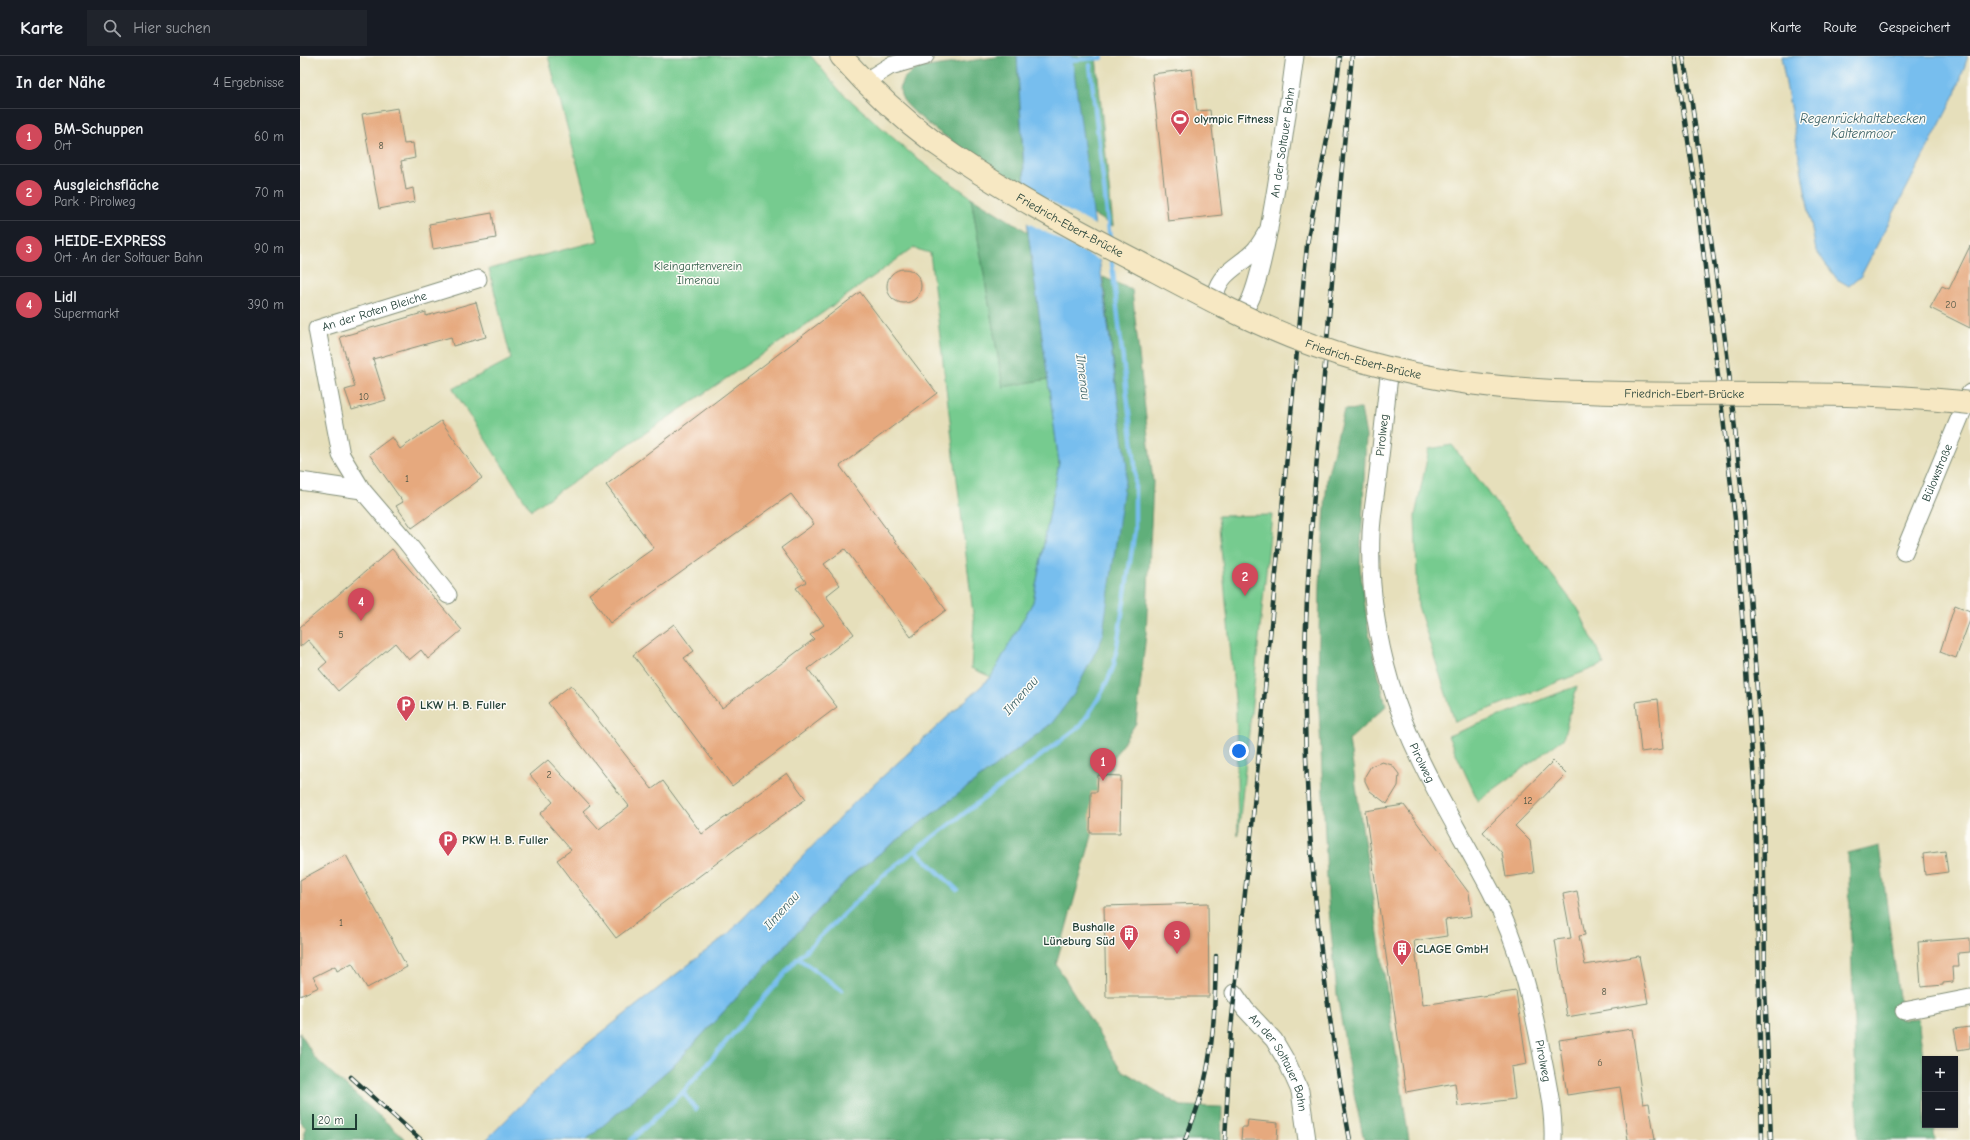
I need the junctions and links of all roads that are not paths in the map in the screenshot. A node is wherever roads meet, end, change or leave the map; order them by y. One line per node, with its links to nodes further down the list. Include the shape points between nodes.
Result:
1 (841, 56): 5 (main road, Friedrich-Ebert-Brücke)
2 (921, 56): 3 (street); 5 (street, via 890,66)
3 (925, 56)
4 (1295, 56): 6 (street, An der Soltauer Bahn)
5 (864, 82): 8 (main road, Friedrich-Ebert-Brücke, bridge, via 893,110 935,143 1054,218 1236,313 1310,344)
6 (1269, 229): 6 (street, An der Soltauer Bahn, via 1256,248 1218,283 1215,295 1218,306 1225,312 1236,314 1247,308 1252,298)
7 (478, 279): 12 (street, An der Roten Bleiche, via 317,329 341,454)
8 (1390, 368): 10 (main road, Friedrich-Ebert-Brücke, bridge, via 1452,380 1535,390 1592,393 1855,395); 19 (street, Pirolweg, via 1371,533 1372,589 1378,635 1390,682 1422,764 1492,894 1515,943 1527,980 1540,1043 1552,1107)
9 (1970, 393): 13 (street, Bülowstraße)
10 (1970, 403)
11 (300, 480): 12 (street)
12 (362, 490): 14 (street, An der Roten Bleiche)
13 (1904, 552)
14 (448, 595)
15 (1234, 992): 18 (street, An der Soltauer Bahn, via 1245,1009 1274,1040 1288,1064 1300,1091)
16 (1970, 998): 17 (street)
17 (1904, 1011)
18 (1307, 1140)
19 (1553, 1140)

